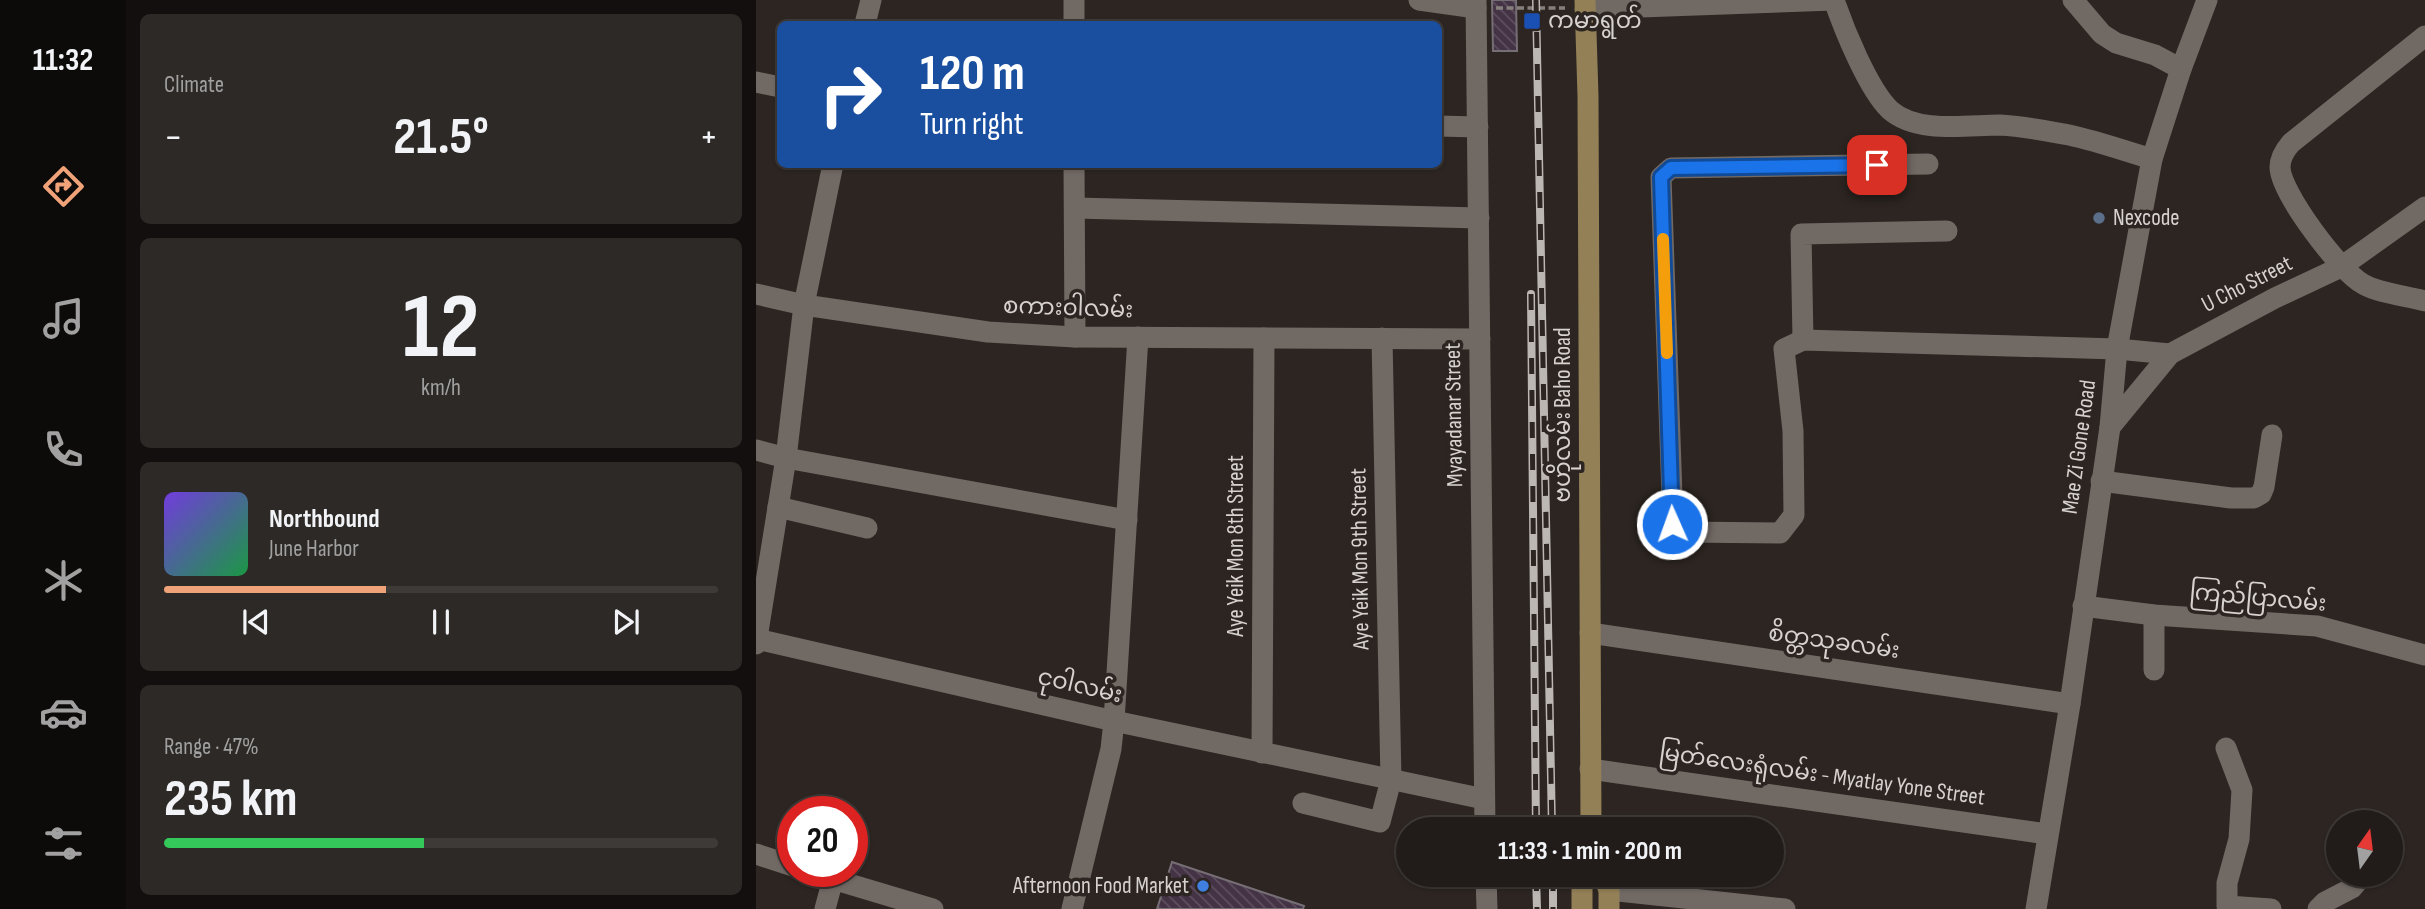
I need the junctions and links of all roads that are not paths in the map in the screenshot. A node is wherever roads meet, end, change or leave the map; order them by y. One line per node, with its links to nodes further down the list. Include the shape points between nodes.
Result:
1 (871, 0): 9 (street)
2 (1074, 0): 10 (street)
3 (1419, 0): 7 (street)
4 (1834, 0): 8 (street); 17 (street, via 1847,38 1891,110 1918,123 2002,125 2070,135)
5 (2073, 0): 12 (street, via 2102,34 2116,43)
6 (2207, 0): 12 (street, Mae Zi Gone Road)
7 (1476, 4): 16 (street, Myayadanar Street)
8 (1585, 4): 48 (main road, ဗဟိုလမ်း Baho Road)
9 (866, 21)
10 (1074, 21)
11 (2425, 36): 25 (street, via 2291,143 2281,160 2289,191)
12 (2181, 69): 17 (street, Mae Zi Gone Road)
13 (756, 82): 14 (street)
14 (777, 86)
15 (1442, 126): 16 (street)
16 (1478, 127): 23 (street, Myayadanar Street)
17 (2152, 159): 35 (street, Mae Zi Gone Road)
18 (1928, 164): 34 (street, via 1671,168 1661,177 1672,524 1677,530 1780,533 1794,514 1793,431 1784,349)
19 (832, 168): 28 (street)
20 (1074, 168): 22 (street)
21 (2425, 207): 25 (street, U Cho Street)
22 (1075, 208): 23 (street); 29 (street)
23 (1479, 218): 33 (street, Myayadanar Street)
24 (1947, 231): 34 (street, via 1801,234)
25 (2341, 267): 27 (street, via 2363,285); 36 (street, U Cho Street)
26 (756, 294): 28 (street, စကား၀ါလမ်း)
27 (2425, 301)
28 (804, 305): 29 (street, စကား၀ါလမ်း, via 988,332); 40 (street)
29 (1075, 337): 30 (street, စကား၀ါလမ်း)
30 (1138, 337): 31 (street, စကား၀ါလမ်း); 43 (street)
31 (1264, 338): 32 (street, စကား၀ါလမ်း); 55 (street, Aye Yeik Mon 8th Street)
32 (1382, 338): 33 (street, စကား၀ါလမ်း); 57 (street, Aye Yeik Mon 9th Street)
33 (1479, 339): 58 (street, Myayadanar Street)
34 (1803, 340): 35 (street)
35 (2117, 349): 36 (street); 37 (street, Mae Zi Gone Road)
36 (2170, 354): 37 (street, U Cho Street)
37 (2110, 427): 41 (street, Mae Zi Gone Road)
38 (2272, 435): 41 (street, via 2264,486 2254,498)
39 (756, 450): 40 (street)
40 (786, 458): 42 (street); 43 (street)
41 (2101, 481): 46 (street, Mae Zi Gone Road)
42 (778, 507): 44 (street); 45 (street)
43 (1126, 520): 53 (street)
44 (867, 528)
45 (763, 555): 49 (street)
46 (2083, 607): 47 (street, ကြည်ပြာလမ်း); 52 (street, Mae Zi Gone Road)
47 (2154, 615): 50 (street, ကြည်ပြာလမ်း, via 2316,626); 51 (street)
48 (1590, 633): 52 (street, စိတ္တသုခလမ်း); 56 (main road, ဗဟိုလမ်း Baho Road)
49 (757, 641): 53 (street, ငုဝါလမ်း)
50 (2425, 655)
51 (2154, 670)
52 (2070, 704): 62 (street, Mae Zi Gone Road)
53 (1114, 721): 55 (street, ငုဝါလမ်း); 74 (street)
54 (2226, 748): 79 (street, via 2242,790 2227,906)
55 (1262, 753): 57 (street, ငုဝါလမ်း)
56 (1590, 769): 61 (main road, ဗဟိုလမ်း Baho Road); 62 (street, မြတ်လေးရုံလမ်း - Myatlay Yone Street)
57 (1391, 779): 58 (street, ငုဝါလမ်း); 59 (street, Aye Yeik Mon 9th Street, via 1380,822)
58 (1484, 799): 60 (street, Myayadanar Street)
59 (1303, 803)
60 (1485, 817)
61 (1591, 817)
62 (2047, 834): 78 (street, Mae Zi Gone Road)
63 (756, 854): 64 (street)
64 (777, 861)
65 (831, 887): 72 (street)
66 (860, 887): 73 (street)
67 (1486, 887): 75 (street)
68 (1582, 887): 76 (main road)
69 (2353, 887): 80 (street)
70 (1607, 891): 71 (street)
71 (1750, 907): 77 (street)
72 (825, 909)
73 (933, 909)
74 (1072, 909)
75 (1487, 909)
76 (1582, 909)
77 (1785, 909)
78 (2036, 909)
79 (2271, 909)
80 (2318, 909)

